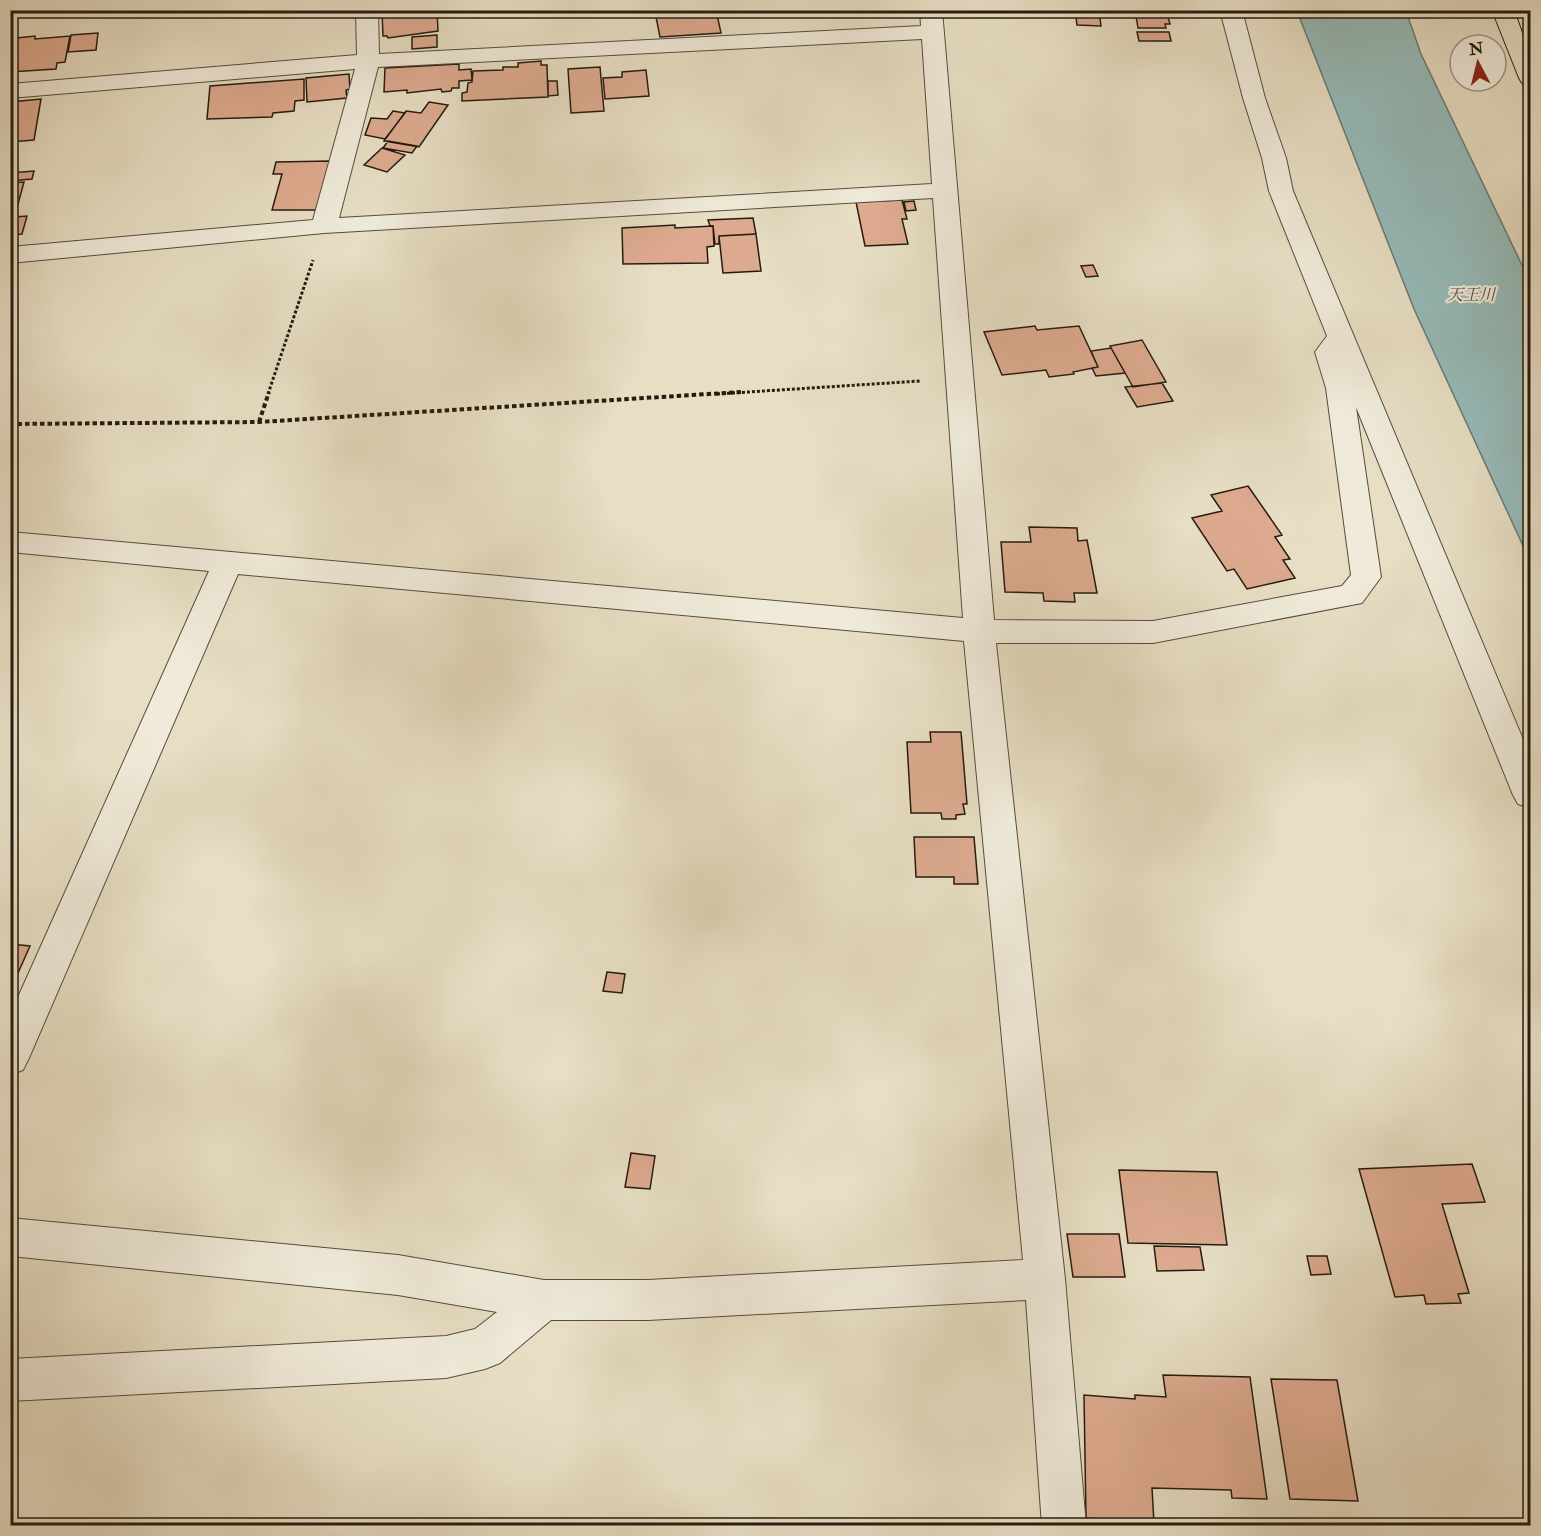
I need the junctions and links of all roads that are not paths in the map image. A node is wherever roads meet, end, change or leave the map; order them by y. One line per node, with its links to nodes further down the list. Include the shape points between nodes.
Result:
1 (367, 10): 5 (street)
2 (1231, 10): 11 (street, via 1281,191)
3 (1503, 10): 6 (main road)
4 (932, 21): 5 (street); 8 (street)
5 (368, 61): 7 (street); 9 (street)
6 (1530, 78)
7 (10, 91)
8 (946, 190): 9 (street); 14 (street)
9 (324, 226): 10 (street)
10 (10, 255)
11 (1342, 336): 14 (street, via 1328,352 1340,388 1366,577 1351,594 1153,632); 15 (street)
12 (10, 542): 13 (street)
13 (228, 561): 14 (street); 16 (street)
14 (979, 631): 18 (street)
15 (1530, 795)
16 (10, 1058)
17 (10, 1237): 19 (street, via 398,1275)
18 (1045, 1279): 19 (street, via 648,1300); 21 (street)
19 (544, 1300): 20 (street, via 485,1348 446,1357)
20 (10, 1380)
21 (1064, 1526)

